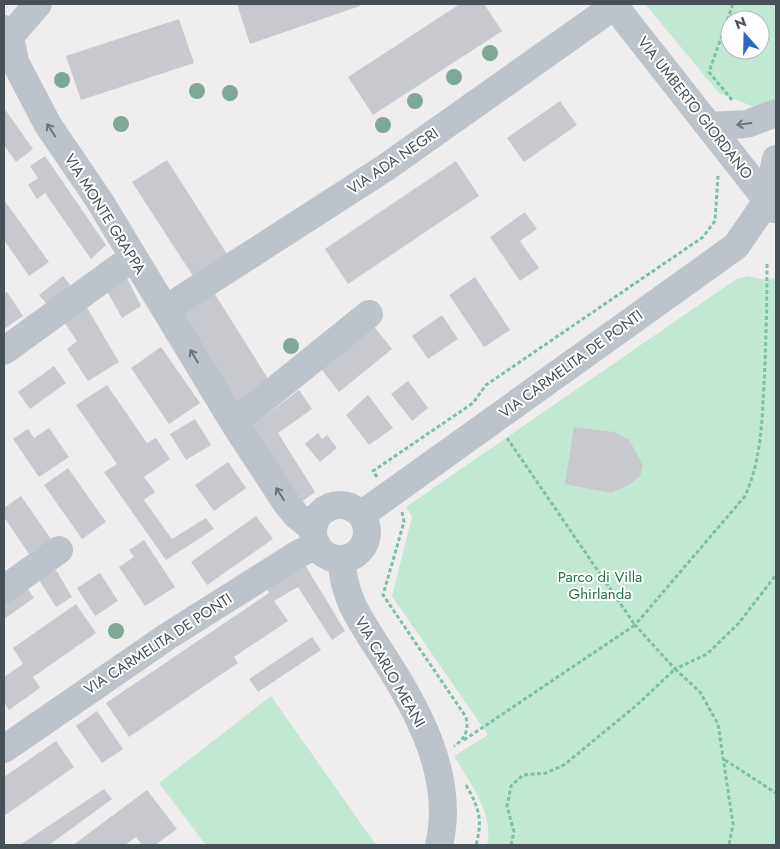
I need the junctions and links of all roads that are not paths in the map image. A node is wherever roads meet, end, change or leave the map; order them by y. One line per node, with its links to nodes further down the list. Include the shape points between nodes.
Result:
1 (38, 4): 3 (street, VIA MONTE GRAPPA)
2 (614, 5): 5 (street, VIA UMBERTO GIORDANO); 9 (street, VIA ADA NEGRI, via 385,168)
3 (6, 34): 8 (street, VIA MONTE GRAPPA, one-way to 3, via 99,200 48,125 15,62)
4 (776, 113): 5 (street, one-way to 5, via 747,124)
5 (709, 126): 7 (street, VIA UMBERTO GIORDANO)
6 (776, 159): 7 (street)
7 (773, 203): 13 (street, VIA CARMELITA DE PONTI, via 736,246)
8 (132, 258): 9 (street, VIA MONTE GRAPPA); 11 (street)
9 (166, 309): 12 (street, VIA MONTE GRAPPA, one-way to 9)
10 (369, 314): 12 (street)
11 (4, 351)
12 (234, 423): 14 (street, VIA MONTE GRAPPA, one-way to 12, via 287,504)
13 (360, 515): 14 (street, via 345,506 324,510 317,518); 16 (street, via 366,521 366,539 356,554)
14 (315, 537): 16 (street, via 322,552); 18 (street, VIA CARMELITA DE PONTI, via 298,554 168,636)
15 (59, 550): 17 (street)
16 (342, 559): 19 (street, VIA CARLO MEANI, via 342,578 352,605 398,680 431,745 445,813)
17 (4, 589)
18 (4, 749)
19 (439, 845)

